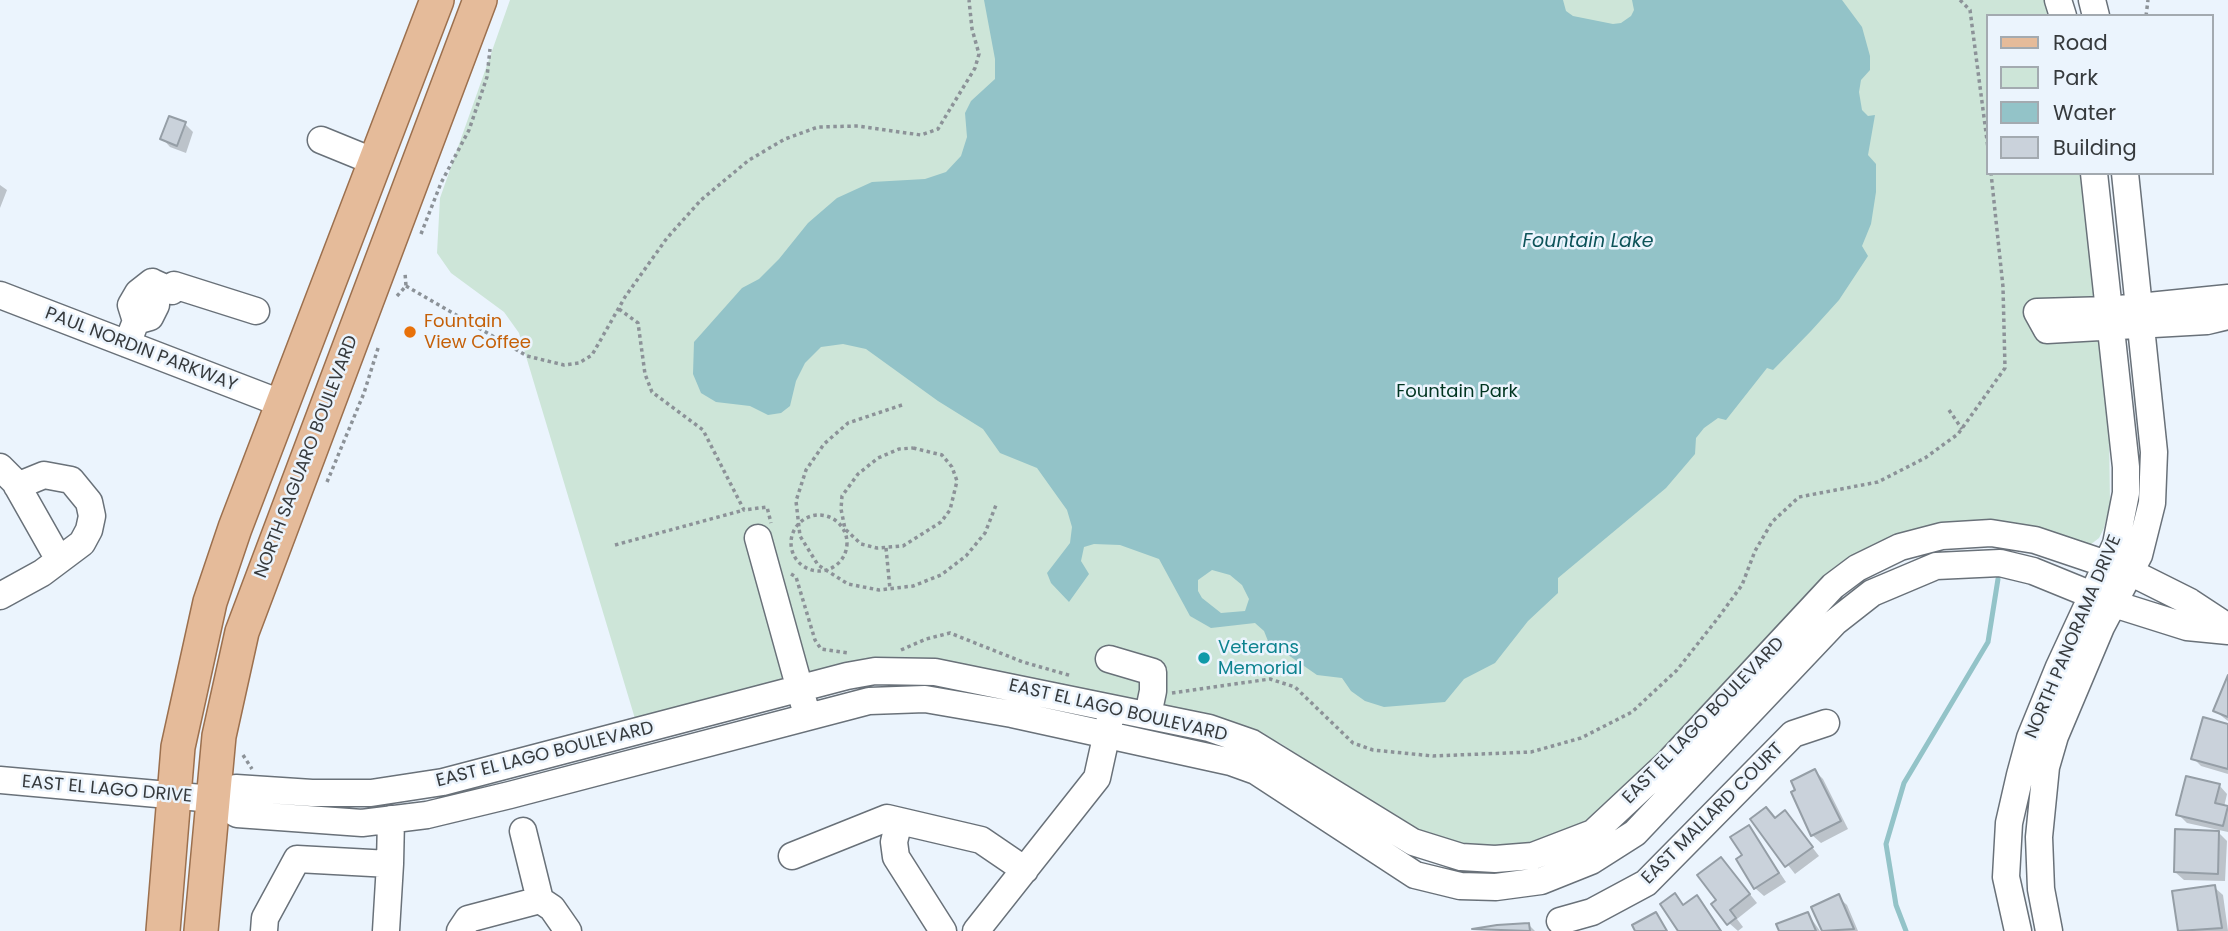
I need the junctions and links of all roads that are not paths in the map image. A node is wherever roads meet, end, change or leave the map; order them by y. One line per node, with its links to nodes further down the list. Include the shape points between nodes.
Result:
1 (437, 0): 4 (main road)
2 (480, 0): 16 (main road, NORTH SAGUARO BOULEVARD)
3 (321, 140): 4 (street)
4 (375, 162): 14 (main road)
5 (2094, 175): 12 (street, NORTH PANORAMA DRIVE)
6 (2125, 175): 10 (street, NORTH PANORAMA DRIVE)
7 (0, 295): 13 (street, PAUL NORDIN PARKWAY)
8 (2228, 298): 10 (street)
9 (256, 311): 13 (street, via 152,282 156,305)
10 (2140, 316): 11 (street, via 2207,321); 12 (street); 19 (street, NORTH PANORAMA DRIVE, via 2154,478 2148,528)
11 (2228, 316)
12 (2110, 319): 19 (street, NORTH PANORAMA DRIVE, via 2127,481)
13 (132, 333): 14 (street, PAUL NORDIN PARKWAY)
14 (283, 404): 16 (main road, via 303,416 293,452); 34 (main road, via 210,602 178,747)
15 (9, 477): 18 (street); 18 (street, via 57,475 71,480 89,502 89,530 82,543)
16 (290, 499): 35 (main road, NORTH SAGUARO BOULEVARD, via 242,632 219,736)
17 (765, 533): 24 (street)
18 (58, 558): 20 (street, via 42,573)
19 (2119, 568): 21 (street, NORTH PANORAMA DRIVE); 22 (street, EAST EL LAGO BOULEVARD, via 2190,602); 43 (street, EAST EL LAGO BOULEVARD, via 2035,540 1991,533 1942,536 1910,544 1857,568 1814,605 1669,762 1593,833)
20 (0, 596)
21 (2103, 599): 22 (street, EAST EL LAGO BOULEVARD, via 2187,627); 43 (street, EAST EL LAGO BOULEVARD, via 2033,570 1969,562 1936,566 1872,593 1835,622 1635,833 1591,861); 55 (street, NORTH PANORAMA DRIVE, via 2030,738 2009,823 2006,877); 56 (street, NORTH PANORAMA DRIVE, via 2101,628 2046,767 2039,837 2040,890)
22 (2228, 629)
23 (1109, 659): 25 (street, via 1153,672)
24 (800, 688): 26 (street, EAST EL LAGO BOULEVARD, via 875,671 935,672); 27 (street); 29 (street, EAST EL LAGO BOULEVARD)
25 (1151, 703): 26 (street, EAST EL LAGO BOULEVARD); 39 (street, EAST EL LAGO BOULEVARD, via 1252,743)
26 (1112, 708): 30 (street)
27 (807, 716): 30 (street, EAST EL LAGO BOULEVARD, via 869,701 925,699); 31 (street)
28 (1826, 723): 46 (street, EAST MALLARD COURT, via 1793,734 1646,883)
29 (664, 725): 31 (street); 33 (street, EAST EL LAGO BOULEVARD, via 443,782 371,793)
30 (1107, 734): 42 (street, EAST EL LAGO BOULEVARD, via 1208,755 1256,771); 44 (street, via 1097,779)
31 (674, 751): 36 (street, EAST EL LAGO BOULEVARD)
32 (0, 780): 34 (street, EAST EL LAGO DRIVE)
33 (312, 793): 35 (street, EAST EL LAGO DRIVE, via 236,788)
34 (174, 796): 35 (street, EAST EL LAGO DRIVE); 47 (main road)
35 (213, 799): 37 (street, EAST EL LAGO DRIVE, via 237,814 341,823); 48 (main road, NORTH SAGUARO BOULEVARD)
36 (516, 811): 37 (street, EAST EL LAGO DRIVE); 45 (street)
37 (391, 819): 41 (street)
38 (899, 821): 40 (street, via 879,820); 44 (street, via 981,840); 53 (street, via 896,857)
39 (1413, 842): 42 (street); 43 (street, EAST EL LAGO BOULEVARD, via 1461,857)
40 (792, 856)
41 (390, 864): 49 (street, via 297,859 265,918); 50 (street)
42 (1397, 865): 43 (street, EAST EL LAGO BOULEVARD, via 1415,875 1460,886 1496,887)
43 (1546, 865): 46 (street)
44 (1017, 879): 54 (street)
45 (540, 900): 51 (street, via 468,919); 52 (street, via 552,908)
46 (1562, 926)
47 (163, 931)
48 (201, 931)
49 (264, 931)
50 (386, 931)
51 (460, 931)
52 (568, 931)
53 (943, 931)
54 (976, 931)
55 (2018, 931)
56 (2049, 931)

